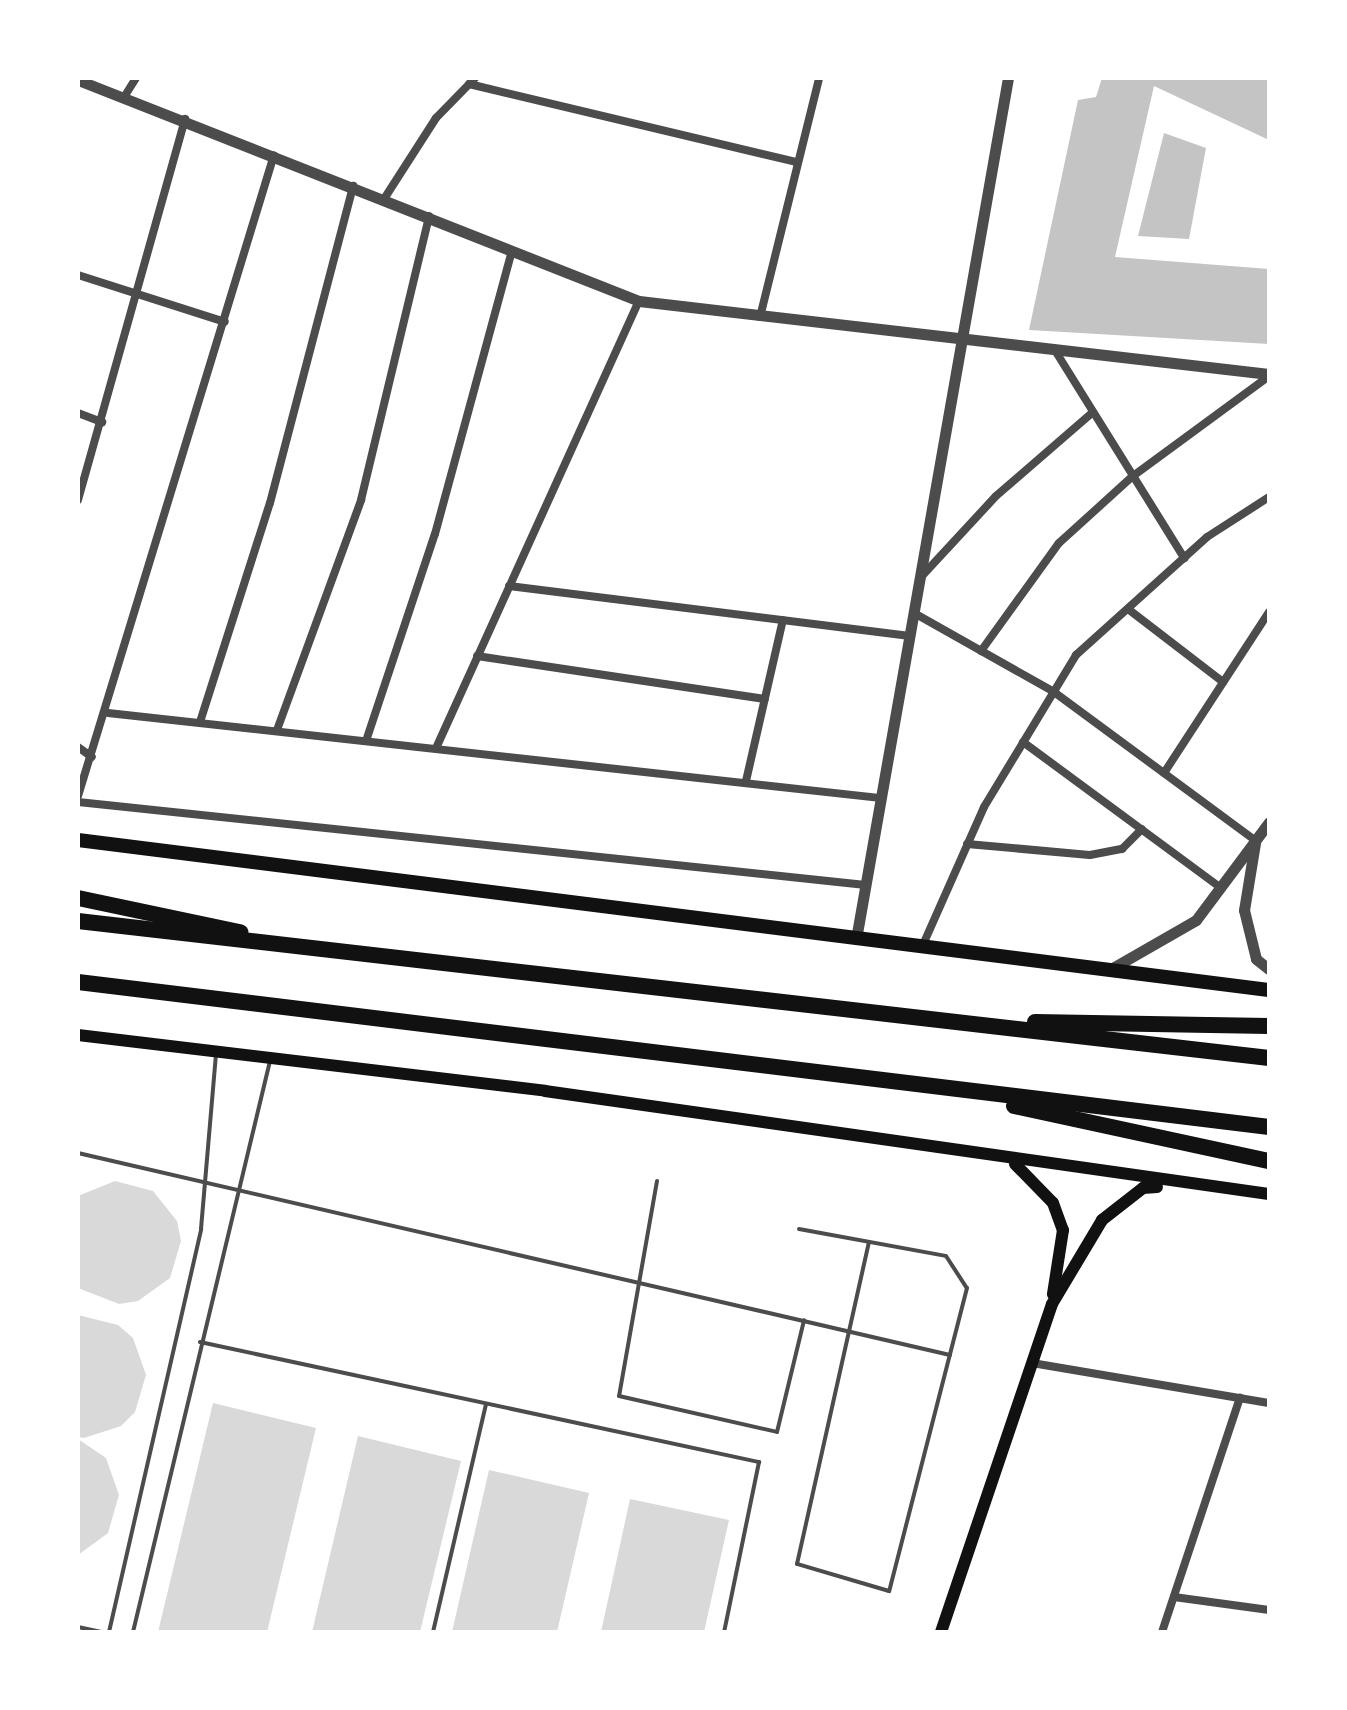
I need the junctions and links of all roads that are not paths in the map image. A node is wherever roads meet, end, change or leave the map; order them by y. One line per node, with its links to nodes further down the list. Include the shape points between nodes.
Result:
1 (136, 78): 6 (street)
2 (819, 78): 9 (street)
3 (1008, 78): 19 (street)
4 (78, 80): 6 (street)
5 (472, 81): 9 (street); 11 (street, via 436,118)
6 (126, 94): 7 (street)
7 (185, 118): 8 (street); 15 (street)
8 (275, 154): 10 (street); 18 (street)
9 (796, 162): 17 (street)
10 (353, 186): 11 (street); 42 (street, via 270,503)
11 (384, 199): 12 (street)
12 (429, 216): 13 (street); 43 (street, via 361,500)
13 (512, 250): 16 (street); 44 (street, via 435,534)
14 (78, 275): 15 (street)
15 (136, 294): 18 (street); 24 (street)
16 (639, 301): 17 (street); 30 (street)
17 (760, 317): 19 (street)
18 (225, 322): 41 (street)
19 (961, 343): 20 (street); 29 (street)
20 (1056, 352): 21 (street); 22 (street)
21 (1269, 375): 25 (street)
22 (1093, 412): 25 (street); 29 (street, via 996,496)
23 (78, 413): 24 (street)
24 (102, 422): 27 (street)
25 (1133, 476): 28 (street); 36 (street, via 1059,543)
26 (1269, 497): 28 (street)
27 (78, 500)
28 (1184, 558): 31 (street)
29 (920, 579): 33 (street)
30 (509, 586): 34 (street); 37 (street)
31 (1128, 609): 38 (street); 39 (street, via 1076,655)
32 (1269, 612): 38 (street)
33 (914, 613): 35 (street); 36 (street)
34 (783, 620): 35 (street); 40 (street)
35 (910, 636): 52 (street)
36 (981, 651): 39 (street)
37 (477, 656): 40 (street); 46 (street)
38 (1223, 682): 49 (street)
39 (1054, 692): 45 (street); 49 (street)
40 (765, 699): 50 (street)
41 (108, 713): 42 (street); 48 (street)
42 (200, 722): 43 (street)
43 (277, 730): 44 (street)
44 (367, 738): 46 (street)
45 (1023, 742): 55 (street); 58 (street)
46 (437, 746): 50 (street)
47 (78, 747): 48 (street)
48 (92, 757): 51 (street)
49 (1164, 773): 57 (street)
50 (746, 781): 52 (street)
51 (78, 796)
52 (881, 798): 59 (street)
53 (78, 802): 59 (street)
54 (1269, 822): 57 (street)
55 (1142, 829): 58 (street, via 1122,849 1090,855); 60 (street)
56 (78, 840): 63 (main road)
57 (1255, 840): 60 (street); 66 (street, via 1244,910 1256,959)
58 (967, 844): 64 (street)
59 (866, 885): 63 (street)
60 (1220, 887): 67 (street, via 1196,920)
61 (78, 898): 65 (highway)
62 (78, 921): 65 (highway)
63 (856, 939): 64 (main road)
64 (922, 947): 67 (main road)
65 (352, 955): 70 (highway)
66 (1269, 969)
67 (1109, 970): 69 (main road)
68 (80, 982): 76 (highway)
69 (1269, 990)
70 (946, 1021): 71 (highway); 74 (highway)
71 (1269, 1026)
72 (78, 1035): 73 (main road)
73 (216, 1055): 75 (main road); 82 (lane)
74 (1269, 1058)
75 (270, 1061): 80 (main road, via 545,1091); 84 (lane)
76 (883, 1081): 77 (highway); 79 (highway)
77 (1269, 1127)
78 (78, 1153): 82 (lane)
79 (1269, 1161)
80 (1015, 1164): 83 (main road); 89 (main road, via 1053,1203 1063,1230)
81 (657, 1181): 88 (lane)
82 (204, 1182): 84 (lane); 102 (lane, via 201,1229)
83 (1184, 1185): 85 (main road); 89 (main road, via 1143,1188 1102,1220)
84 (237, 1190): 88 (lane); 92 (lane)
85 (1269, 1194)
86 (799, 1229): 87 (lane)
87 (869, 1243): 91 (lane); 93 (lane, via 946,1256 967,1288)
88 (642, 1283): 90 (lane); 90 (lane, via 619,1396 777,1432)
89 (1052, 1304): 94 (main road)
90 (804, 1320): 91 (lane)
91 (849, 1330): 93 (lane); 93 (lane, via 797,1564 889,1591)
92 (200, 1342): 96 (lane); 103 (lane)
93 (950, 1355)
94 (1032, 1363): 95 (street); 106 (main road)
95 (1240, 1398): 97 (street); 98 (street)
96 (487, 1403): 104 (lane); 105 (lane, via 759,1462)
97 (1269, 1403)
98 (1174, 1597): 99 (street); 107 (street)
99 (1269, 1610)
100 (78, 1627): 101 (lane)
101 (102, 1632)
102 (109, 1632)
103 (133, 1632)
104 (433, 1632)
105 (724, 1632)
106 (941, 1632)
107 (1162, 1632)

